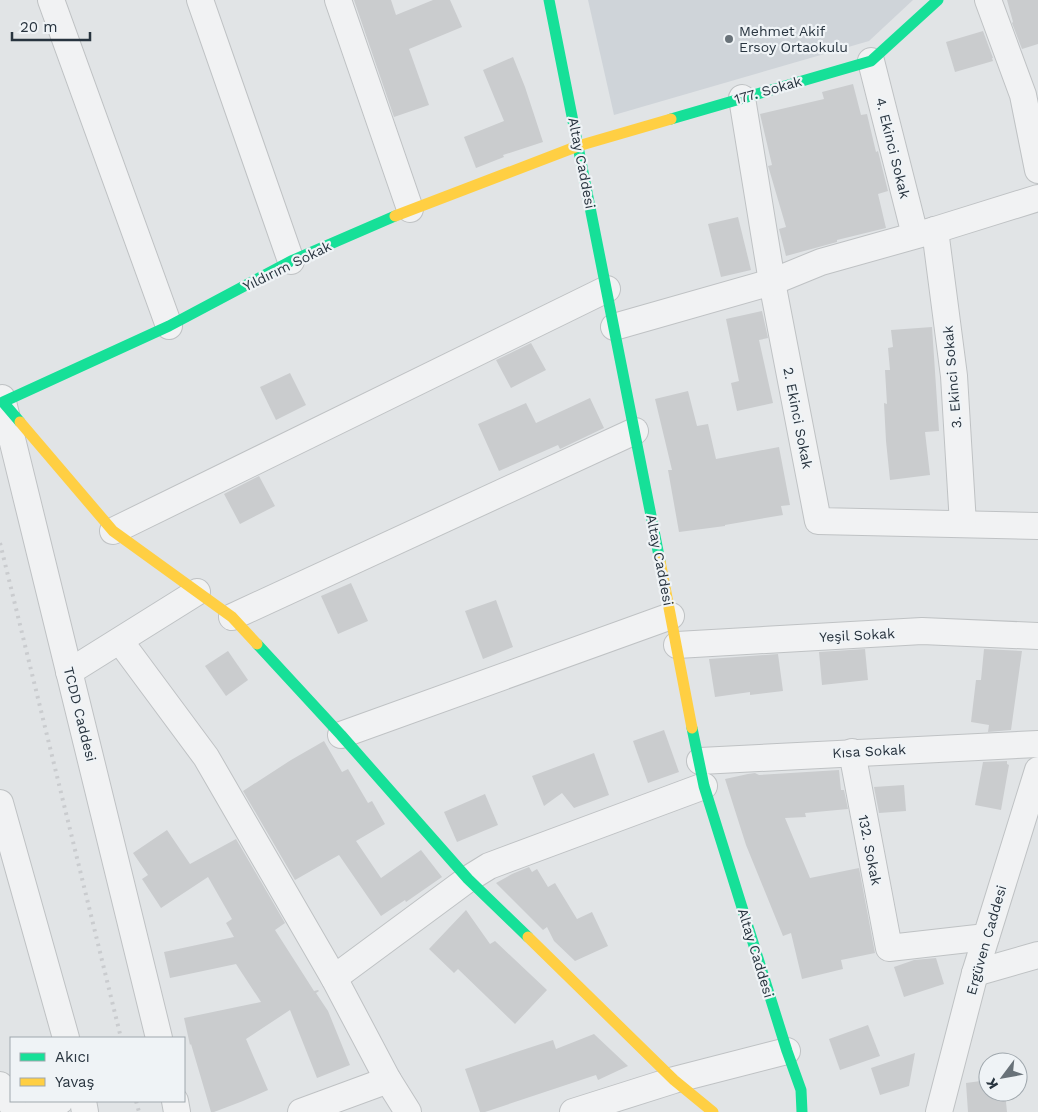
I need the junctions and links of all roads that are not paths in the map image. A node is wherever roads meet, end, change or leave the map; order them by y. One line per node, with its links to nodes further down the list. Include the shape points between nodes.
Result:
1 (51, 0): 17 (street)
2 (200, 0): 14 (street)
3 (338, 0): 12 (street)
4 (549, 0): 9 (street, Altay Caddesi)
5 (938, 0): 7 (street, 177. Sokak)
6 (988, 0): 10 (street, via 1023,95)
7 (872, 61): 8 (street, 177. Sokak); 13 (street, 4. Ekinci Sokak)
8 (742, 98): 9 (street, 177. Sokak); 15 (street, 2. Ekinci Sokak)
9 (578, 146): 12 (street, Yıldırım Sokak); 16 (street, Altay Caddesi)
10 (1038, 170)
11 (1038, 198): 13 (street)
12 (410, 209): 14 (street, Yıldırım Sokak)
13 (925, 233): 15 (street, via 821,262); 21 (street, 3. Ekinci Sokak, via 954,376)
14 (292, 261): 17 (street, Yıldırım Sokak)
15 (772, 282): 18 (street); 21 (street, 2. Ekinci Sokak, via 818,521)
16 (607, 289): 18 (street, Altay Caddesi); 23 (street)
17 (169, 326): 19 (street, Yıldırım Sokak)
18 (614, 328): 20 (street, Altay Caddesi)
19 (2, 396): 23 (street); 30 (street, TCDD Caddesi)
20 (635, 431): 25 (street, Altay Caddesi); 26 (street)
21 (964, 524): 22 (street, 2. Ekinci Sokak)
22 (1038, 526)
23 (113, 531): 24 (street)
24 (197, 592): 26 (street); 28 (street)
25 (671, 616): 29 (street, Altay Caddesi); 31 (street)
26 (232, 617): 31 (street)
27 (1038, 636): 29 (street, Yeşil Sokak, via 922,631)
28 (120, 641): 30 (street); 41 (street, via 206,757)
29 (677, 645): 35 (street, Altay Caddesi)
30 (69, 672): 43 (street, TCDD Caddesi)
31 (341, 735): 37 (street)
32 (1038, 744): 33 (street, Kısa Sokak)
33 (852, 752): 35 (street, Kısa Sokak); 38 (street, 132. Sokak, via 889,948)
34 (1038, 770): 38 (street, Ergüven Caddesi)
35 (702, 773): 37 (street, Kısa Sokak, via 489,866); 44 (street, Altay Caddesi)
36 (0, 803): 42 (street)
37 (468, 879): 41 (street, Kısa Sokak); 46 (street)
38 (986, 937): 40 (street, Ergüven Caddesi)
39 (1038, 955): 40 (street)
40 (975, 973): 57 (street, Ergüven Caddesi)
41 (334, 978): 45 (street)
42 (66, 1037)
43 (159, 1037)
44 (787, 1051): 46 (street); 48 (street, Altay Caddesi)
45 (388, 1080): 52 (street); 53 (street)
46 (674, 1080): 54 (street); 55 (street)
47 (0, 1085): 49 (street)
48 (802, 1101): 56 (street)
49 (10, 1102)
50 (58, 1102): 51 (street)
51 (34, 1112)
52 (301, 1112)
53 (408, 1112)
54 (573, 1112)
55 (713, 1112)
56 (816, 1112)
57 (939, 1112)

